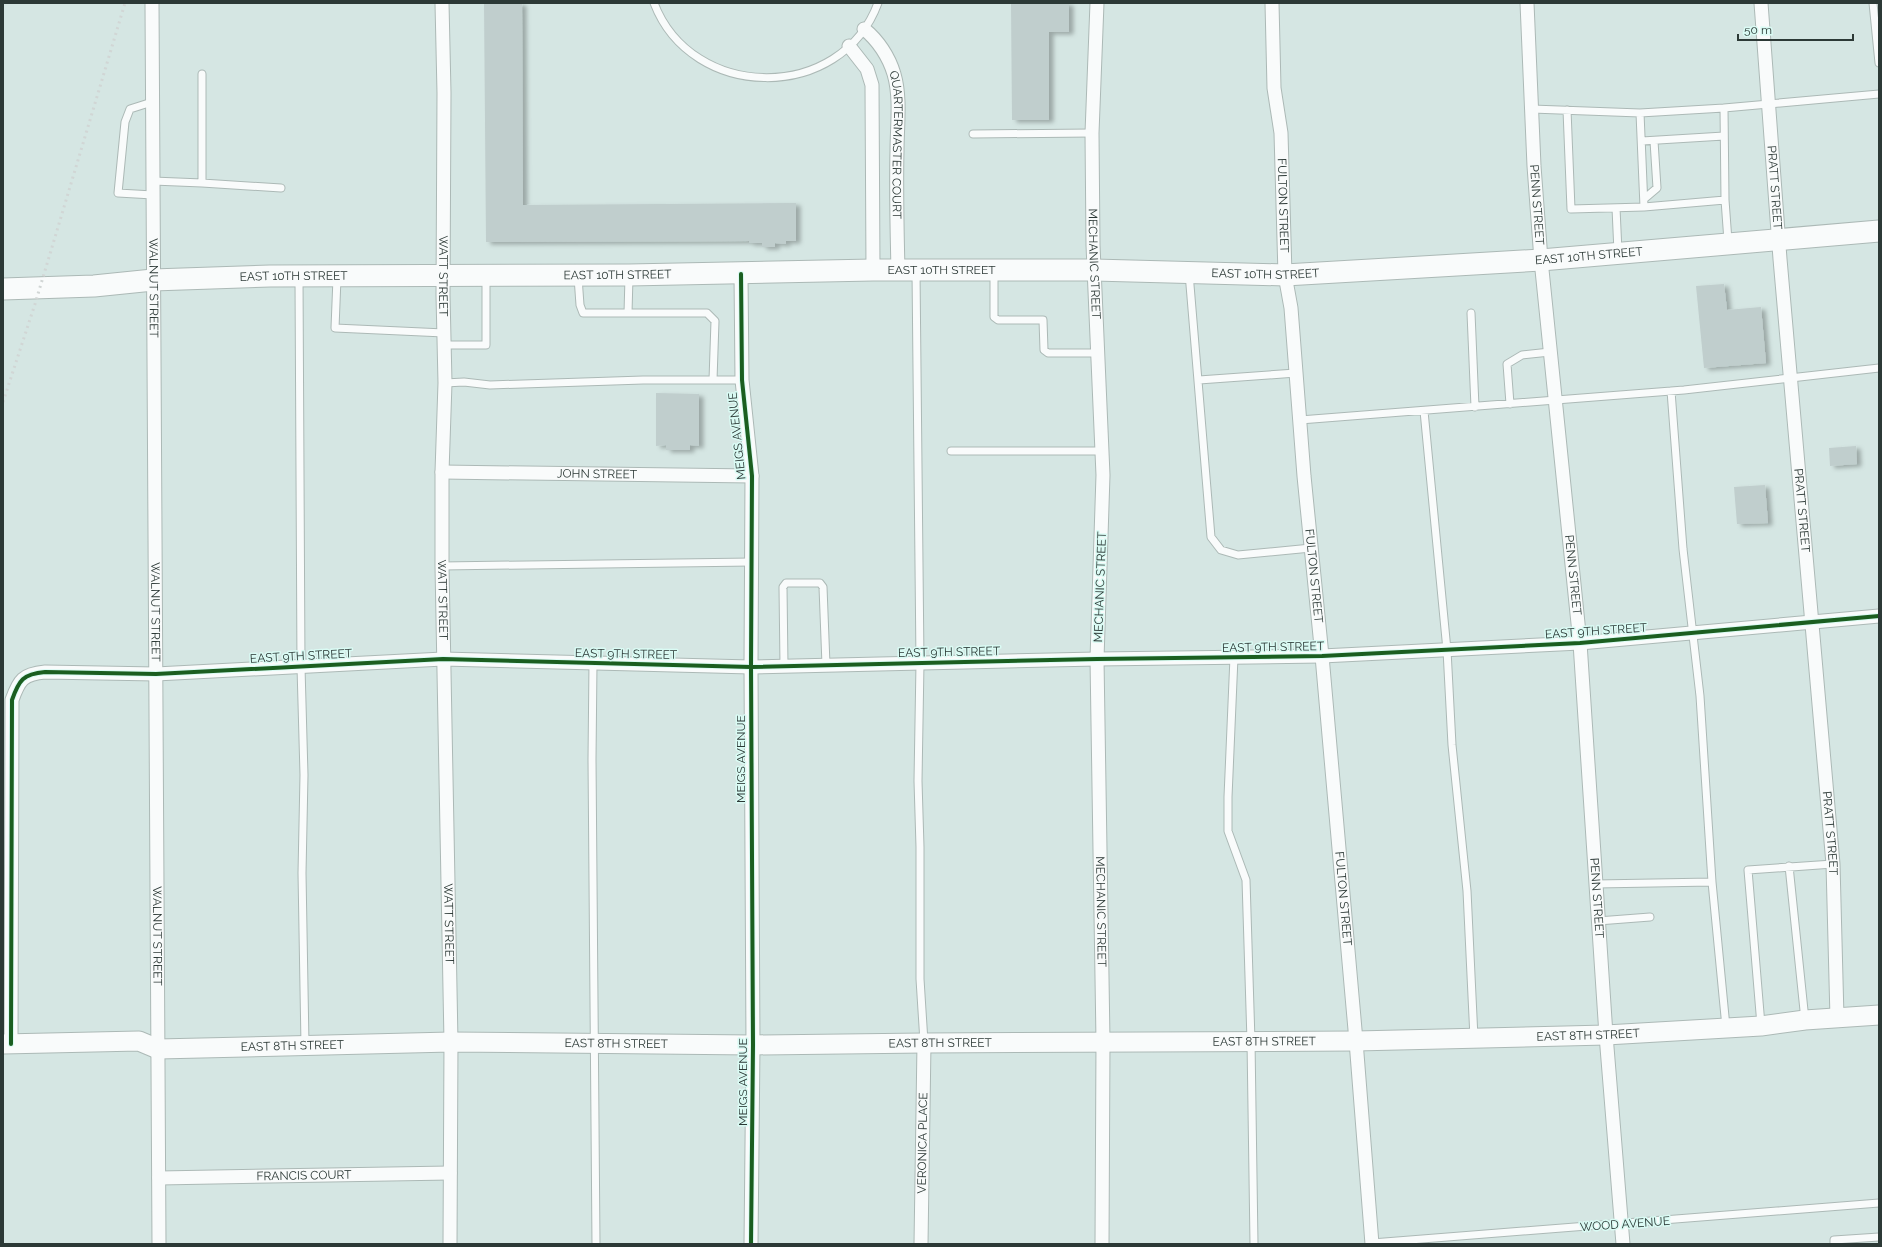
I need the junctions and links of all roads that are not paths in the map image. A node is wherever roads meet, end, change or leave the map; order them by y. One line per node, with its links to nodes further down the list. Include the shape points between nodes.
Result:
1 (152, 3): 15 (street, WALNUT STREET)
2 (442, 3): 45 (street, WATT STREET)
3 (654, 3): 11 (lane, via 666,26 681,44 699,58 720,69 742,76 765,79 803,73 831,60)
4 (878, 3): 10 (lane)
5 (1097, 3): 21 (street, MECHANIC STREET)
6 (1272, 3): 48 (street, FULTON STREET, via 1274,88 1281,133)
7 (1527, 3): 18 (street, PENN STREET)
8 (1760, 3): 16 (street, PRATT STREET)
9 (1873, 3): 12 (lane)
10 (864, 29): 11 (lane); 39 (street, QUARTERMASTER COURT, via 882,50 895,76 898,111 896,229)
11 (849, 46): 38 (street, QUARTERMASTER COURT, via 867,69 872,85)
12 (1879, 63)
13 (202, 74): 27 (lane)
14 (1879, 94): 16 (lane)
15 (152, 102): 26 (street, WALNUT STREET); 29 (lane, via 130,109 125,122 118,193)
16 (1768, 104): 17 (lane); 34 (street, PRATT STREET)
17 (1724, 108): 20 (lane); 23 (lane)
18 (1532, 109): 19 (lane); 37 (street, PENN STREET)
19 (1566, 110): 20 (lane); 32 (lane, via 1571,209)
20 (1640, 113): 24 (lane)
21 (1092, 133): 22 (lane); 40 (street, MECHANIC STREET)
22 (973, 134)
23 (1724, 136): 25 (lane); 30 (lane)
24 (1642, 141): 25 (lane); 31 (lane)
25 (1654, 141): 31 (lane, via 1657,188)
26 (153, 181): 27 (lane); 29 (street, WALNUT STREET)
27 (202, 183): 28 (lane)
28 (281, 188)
29 (153, 195): 51 (street, WALNUT STREET)
30 (1726, 200): 31 (lane); 35 (lane)
31 (1644, 203): 32 (lane)
32 (1616, 208): 36 (lane)
33 (1879, 231): 34 (main road, EAST 10TH STREET)
34 (1779, 240): 35 (main road, EAST 10TH STREET); 60 (street, PRATT STREET)
35 (1728, 244): 36 (main road, EAST 10TH STREET)
36 (1619, 253): 37 (main road, EAST 10TH STREET)
37 (1541, 260): 48 (main road, EAST 10TH STREET); 56 (street, PENN STREET)
38 (873, 270): 39 (main road, EAST 10TH STREET); 44 (main road, EAST 10TH STREET)
39 (907, 270): 41 (main road, EAST 10TH STREET); 88 (lane)
40 (1094, 270): 41 (main road, EAST 10TH STREET); 42 (main road, EAST 10TH STREET); 57 (street, MECHANIC STREET)
41 (994, 271): 57 (lane, via 994,317 998,320 1043,320 1044,350 1048,353)
42 (1189, 271): 48 (main road, EAST 10TH STREET); 63 (lane)
43 (578, 274): 46 (main road, EAST 10TH STREET); 47 (main road, EAST 10TH STREET); 54 (lane, via 580,306 583,313)
44 (741, 274): 47 (main road, EAST 10TH STREET); 62 (street, MEIGS AVENUE)
45 (443, 275): 46 (main road, EAST 10TH STREET); 50 (main road, EAST 10TH STREET); 55 (street, WATT STREET)
46 (486, 275): 55 (lane, via 486,345)
47 (629, 275): 54 (lane)
48 (1285, 275): 59 (street, FULTON STREET, via 1291,308)
49 (299, 276): 50 (main road, EAST 10TH STREET); 51 (main road, EAST 10TH STREET); 91 (lane)
50 (337, 276): 55 (lane, via 335,328)
51 (153, 280): 52 (main road, EAST 10TH STREET, via 94,286); 93 (street, WALNUT STREET)
52 (3, 289)
53 (1471, 313): 68 (lane)
54 (628, 314): 61 (lane, via 707,313 715,321)
55 (444, 339): 64 (street, WATT STREET)
56 (1550, 352): 66 (street, PENN STREET); 67 (lane, via 1522,355 1507,364)
57 (1098, 353): 72 (street, MECHANIC STREET)
58 (1879, 368): 60 (lane)
59 (1296, 373): 63 (lane); 70 (street, FULTON STREET)
60 (1790, 377): 65 (lane); 79 (street, PRATT STREET)
61 (713, 380): 62 (lane); 64 (lane, via 490,385)
62 (742, 380): 74 (street, MEIGS AVENUE)
63 (1199, 380): 75 (lane, via 1211,536 1221,550 1238,555)
64 (445, 383): 73 (street, WATT STREET)
65 (1671, 392): 66 (lane); 80 (lane, via 1682,542)
66 (1555, 401): 67 (lane); 81 (street, PENN STREET)
67 (1510, 404): 68 (lane)
68 (1476, 407): 69 (lane)
69 (1424, 411): 70 (lane); 82 (lane)
70 (1300, 420): 75 (street, FULTON STREET)
71 (951, 451): 72 (lane)
72 (1102, 452): 86 (street, MECHANIC STREET)
73 (442, 472): 74 (street, JOHN STREET); 77 (street, WATT STREET)
74 (752, 476): 76 (street, MEIGS AVENUE)
75 (1311, 548): 83 (street, FULTON STREET)
76 (752, 562): 77 (lane); 92 (street, MEIGS AVENUE)
77 (442, 566): 85 (street, WATT STREET)
78 (1879, 616): 79 (street, EAST 9TH STREET)
79 (1813, 622): 80 (street, EAST 9TH STREET); 94 (street, PRATT STREET)
80 (1692, 633): 81 (street, EAST 9TH STREET); 96 (lane, via 1700,696)
81 (1580, 643): 82 (street, EAST 9TH STREET); 97 (street, PENN STREET)
82 (1448, 650): 83 (street, EAST 9TH STREET); 106 (lane, via 1452,745 1467,891)
83 (1322, 656): 84 (street, EAST 9TH STREET); 109 (street, FULTON STREET)
84 (1234, 657): 86 (street, EAST 9TH STREET); 108 (lane, via 1228,831 1246,880)
85 (443, 659): 87 (street, EAST 9TH STREET); 91 (street, EAST 9TH STREET); 110 (street, WATT STREET)
86 (1097, 659): 88 (street, EAST 9TH STREET); 107 (street, MECHANIC STREET)
87 (593, 663): 92 (street, EAST 9TH STREET); 113 (lane)
88 (920, 663): 89 (street, EAST 9TH STREET); 111 (lane, via 920,979)
89 (826, 665): 90 (street, EAST 9TH STREET); 90 (lane, via 823,587 820,583 786,583 783,586)
90 (784, 666): 92 (street, EAST 9TH STREET)
91 (301, 667): 93 (street, EAST 9TH STREET); 114 (lane)
92 (751, 667): 115 (street, MEIGS AVENUE)
93 (156, 674): 112 (street, EAST 9TH STREET, via 45,672 29,674 18,684 12,700 10,734); 116 (street, WALNUT STREET)
94 (1833, 864): 95 (lane); 101 (street, PRATT STREET)
95 (1789, 866): 102 (lane); 103 (lane, via 1748,870)
96 (1712, 882): 97 (lane); 104 (lane)
97 (1596, 884): 99 (street, PENN STREET)
98 (1650, 917): 99 (lane)
99 (1598, 921): 105 (street, PENN STREET)
100 (1879, 1015): 101 (main road, EAST 8TH STREET)
101 (1837, 1018): 102 (main road, EAST 8TH STREET)
102 (1805, 1020): 103 (main road, EAST 8TH STREET)
103 (1761, 1026): 104 (main road, EAST 8TH STREET)
104 (1726, 1028): 105 (main road, EAST 8TH STREET)
105 (1606, 1035): 106 (main road, EAST 8TH STREET); 120 (street, PENN STREET)
106 (1474, 1038): 109 (main road, EAST 8TH STREET)
107 (1104, 1041): 108 (main road, EAST 8TH STREET); 111 (main road, EAST 8TH STREET); 128 (street, MECHANIC STREET)
108 (1251, 1041): 109 (main road, EAST 8TH STREET); 129 (lane)
109 (1356, 1041): 122 (street, FULTON STREET)
110 (451, 1042): 113 (main road, EAST 8TH STREET); 114 (main road, EAST 8TH STREET); 117 (street, WATT STREET)
111 (924, 1042): 115 (main road, EAST 8TH STREET); 127 (street, VERONICA PLACE)
112 (7, 1044): 116 (main road, EAST 8TH STREET, via 139,1041)
113 (594, 1044): 115 (main road, EAST 8TH STREET); 125 (lane)
114 (305, 1045): 116 (main road, EAST 8TH STREET)
115 (753, 1045): 126 (street, MEIGS AVENUE)
116 (158, 1049): 118 (street, WALNUT STREET)
117 (450, 1173): 118 (street, FRANCIS COURT); 124 (street, WATT STREET)
118 (159, 1178): 123 (street, WALNUT STREET)
119 (1879, 1203): 120 (lane, WOOD AVENUE)
120 (1622, 1224): 122 (lane, WOOD AVENUE); 130 (street, PENN STREET)
121 (1879, 1237): 131 (lane, via 1834,1240)
122 (1372, 1243)
123 (159, 1244)
124 (450, 1244)
125 (596, 1244)
126 (751, 1244)
127 (921, 1244)
128 (1102, 1244)
129 (1254, 1244)
130 (1623, 1244)
131 (1834, 1244)

